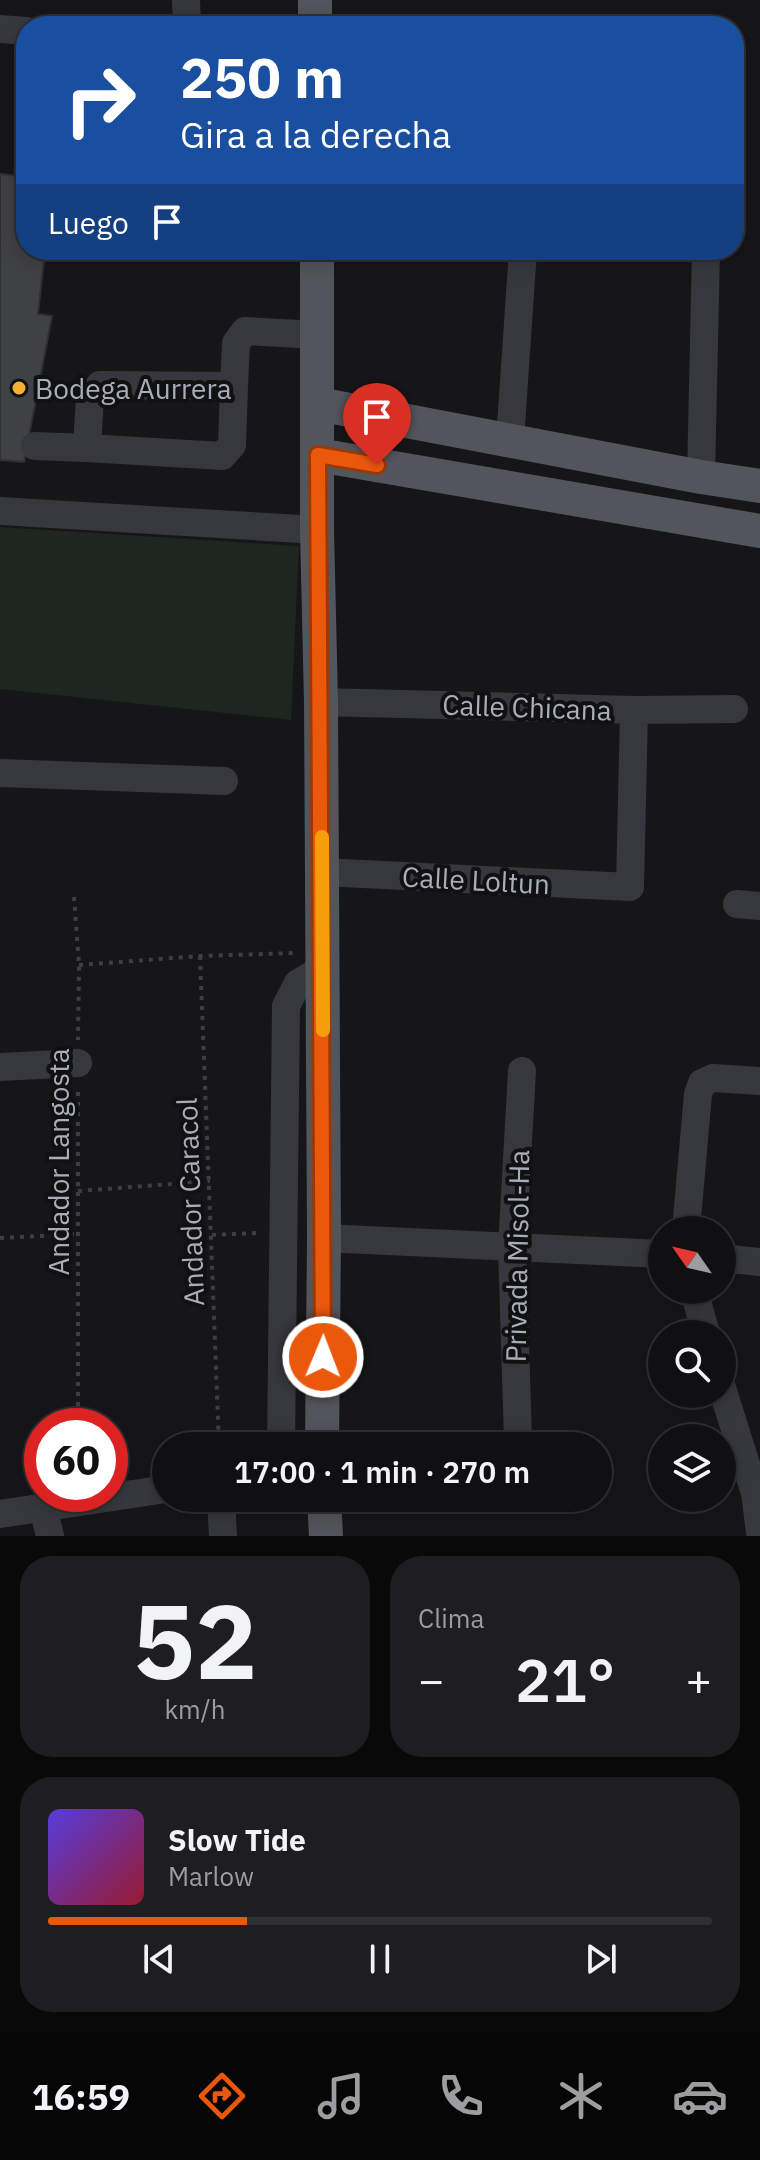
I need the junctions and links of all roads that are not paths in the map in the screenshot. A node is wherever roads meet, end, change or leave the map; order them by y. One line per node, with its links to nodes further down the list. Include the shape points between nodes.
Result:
1 (317, 260): 4 (main road)
2 (522, 260): 7 (street)
3 (706, 260): 11 (street)
4 (318, 335): 5 (street, via 245,331 236,343); 6 (main road)
5 (234, 386): 9 (street, via 100,385 90,397); 9 (street, via 232,445 222,456)
6 (318, 404): 7 (main road); 10 (main road)
7 (510, 440): 11 (main road)
8 (35, 446): 9 (street)
9 (87, 448)
10 (318, 455): 14 (main road); 15 (main road)
11 (701, 477): 12 (main road)
12 (760, 486)
13 (0, 511): 14 (street)
14 (317, 530): 16 (main road)
15 (760, 531)
16 (321, 702): 18 (street, Calle Chicana); 21 (main road)
17 (734, 709): 18 (street, Calle Chicana)
18 (634, 710): 21 (street, Calle Loltun, via 630,887)
19 (0, 773): 20 (street)
20 (224, 781)
21 (322, 872): 22 (main road)
22 (322, 961): 28 (main road); 34 (street, via 298,983 286,1006)
23 (78, 1063): 24 (street)
24 (0, 1067)
25 (522, 1071): 29 (street, Privada Misol-Ha)
26 (760, 1081): 27 (street, via 713,1078 702,1083)
27 (687, 1216)
28 (324, 1238): 29 (street); 35 (main road)
29 (512, 1247): 30 (street); 36 (street, Privada Misol-Ha)
30 (648, 1253)
31 (736, 1259): 32 (street)
32 (760, 1262)
33 (729, 1408): 38 (street)
34 (281, 1432)
35 (322, 1432)
36 (518, 1432)
37 (152, 1491): 39 (street)
38 (757, 1493): 45 (street)
39 (128, 1495)
40 (24, 1510): 44 (street)
41 (44, 1512): 46 (street)
42 (222, 1512): 47 (street)
43 (325, 1512): 48 (main road)
44 (0, 1514)
45 (760, 1532)
46 (50, 1536)
47 (223, 1536)
48 (326, 1536)

